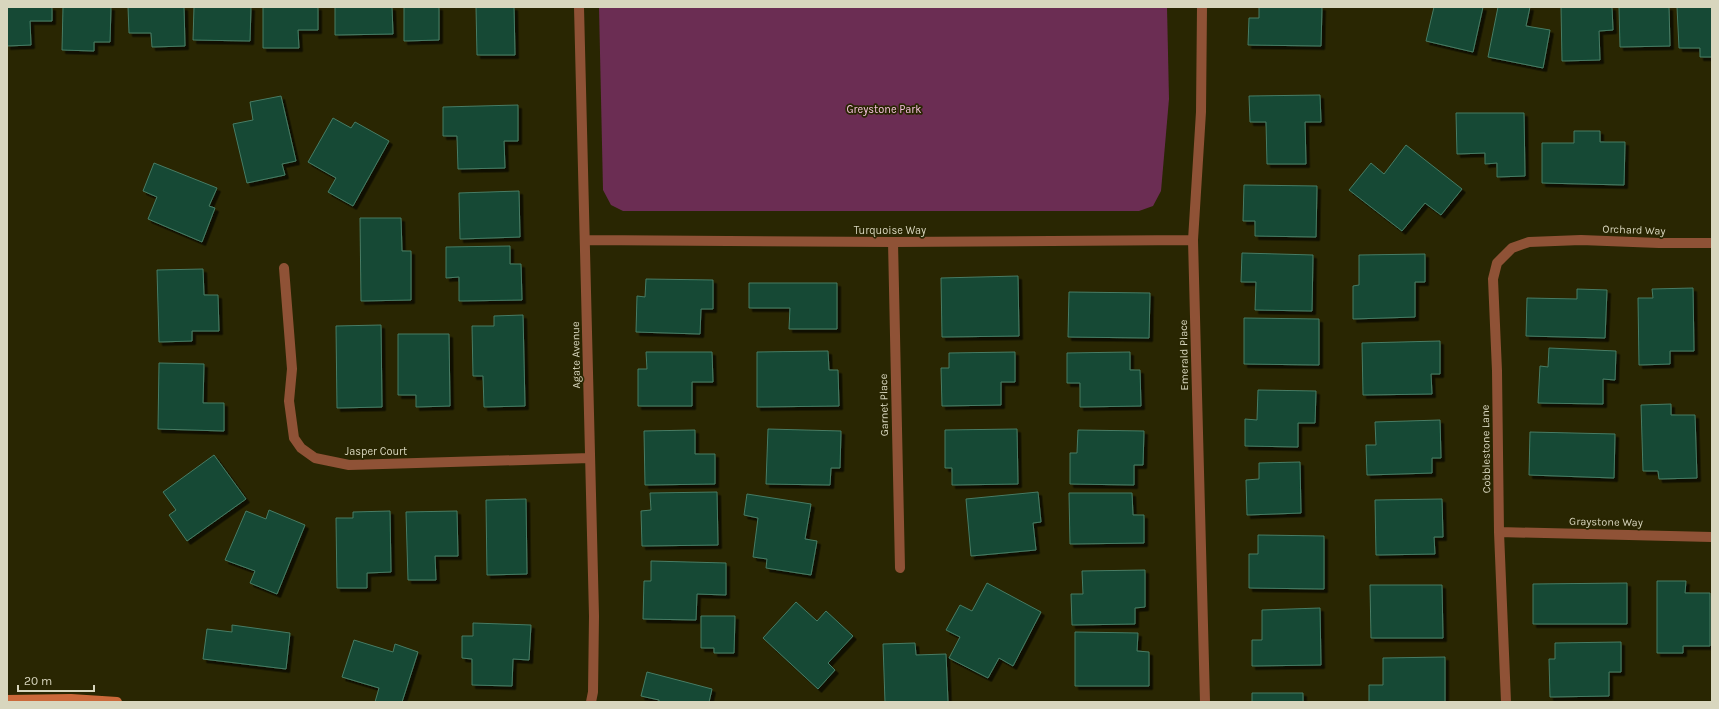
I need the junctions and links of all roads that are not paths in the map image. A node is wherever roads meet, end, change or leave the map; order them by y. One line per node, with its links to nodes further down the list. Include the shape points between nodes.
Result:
1 (579, 7): 3 (street, Agate Avenue)
2 (1202, 7): 4 (street, Emerald Place, via 1201,112)
3 (586, 240): 6 (street, Turquoise Way); 9 (street, Agate Avenue)
4 (1193, 240): 6 (street, Turquoise Way); 16 (street, Emerald Place)
5 (1556, 241): 7 (street, Orchard Way); 10 (street, Cobblestone Lane, via 1529,242 1512,248 1497,263 1493,279)
6 (893, 242): 12 (street, Garnet Place)
7 (1712, 243)
8 (284, 268): 9 (street, Jasper Court, via 292,369 289,401 294,438 301,448 315,458 348,465)
9 (590, 458): 15 (street, Agate Avenue, via 594,616)
10 (1499, 532): 11 (street, Graystone Way); 17 (street, Cobblestone Lane)
11 (1712, 536)
12 (900, 568)
13 (7, 700): 14 (street, via 71,699)
14 (117, 702)
15 (591, 702)
16 (1205, 702)
17 (1506, 702)

